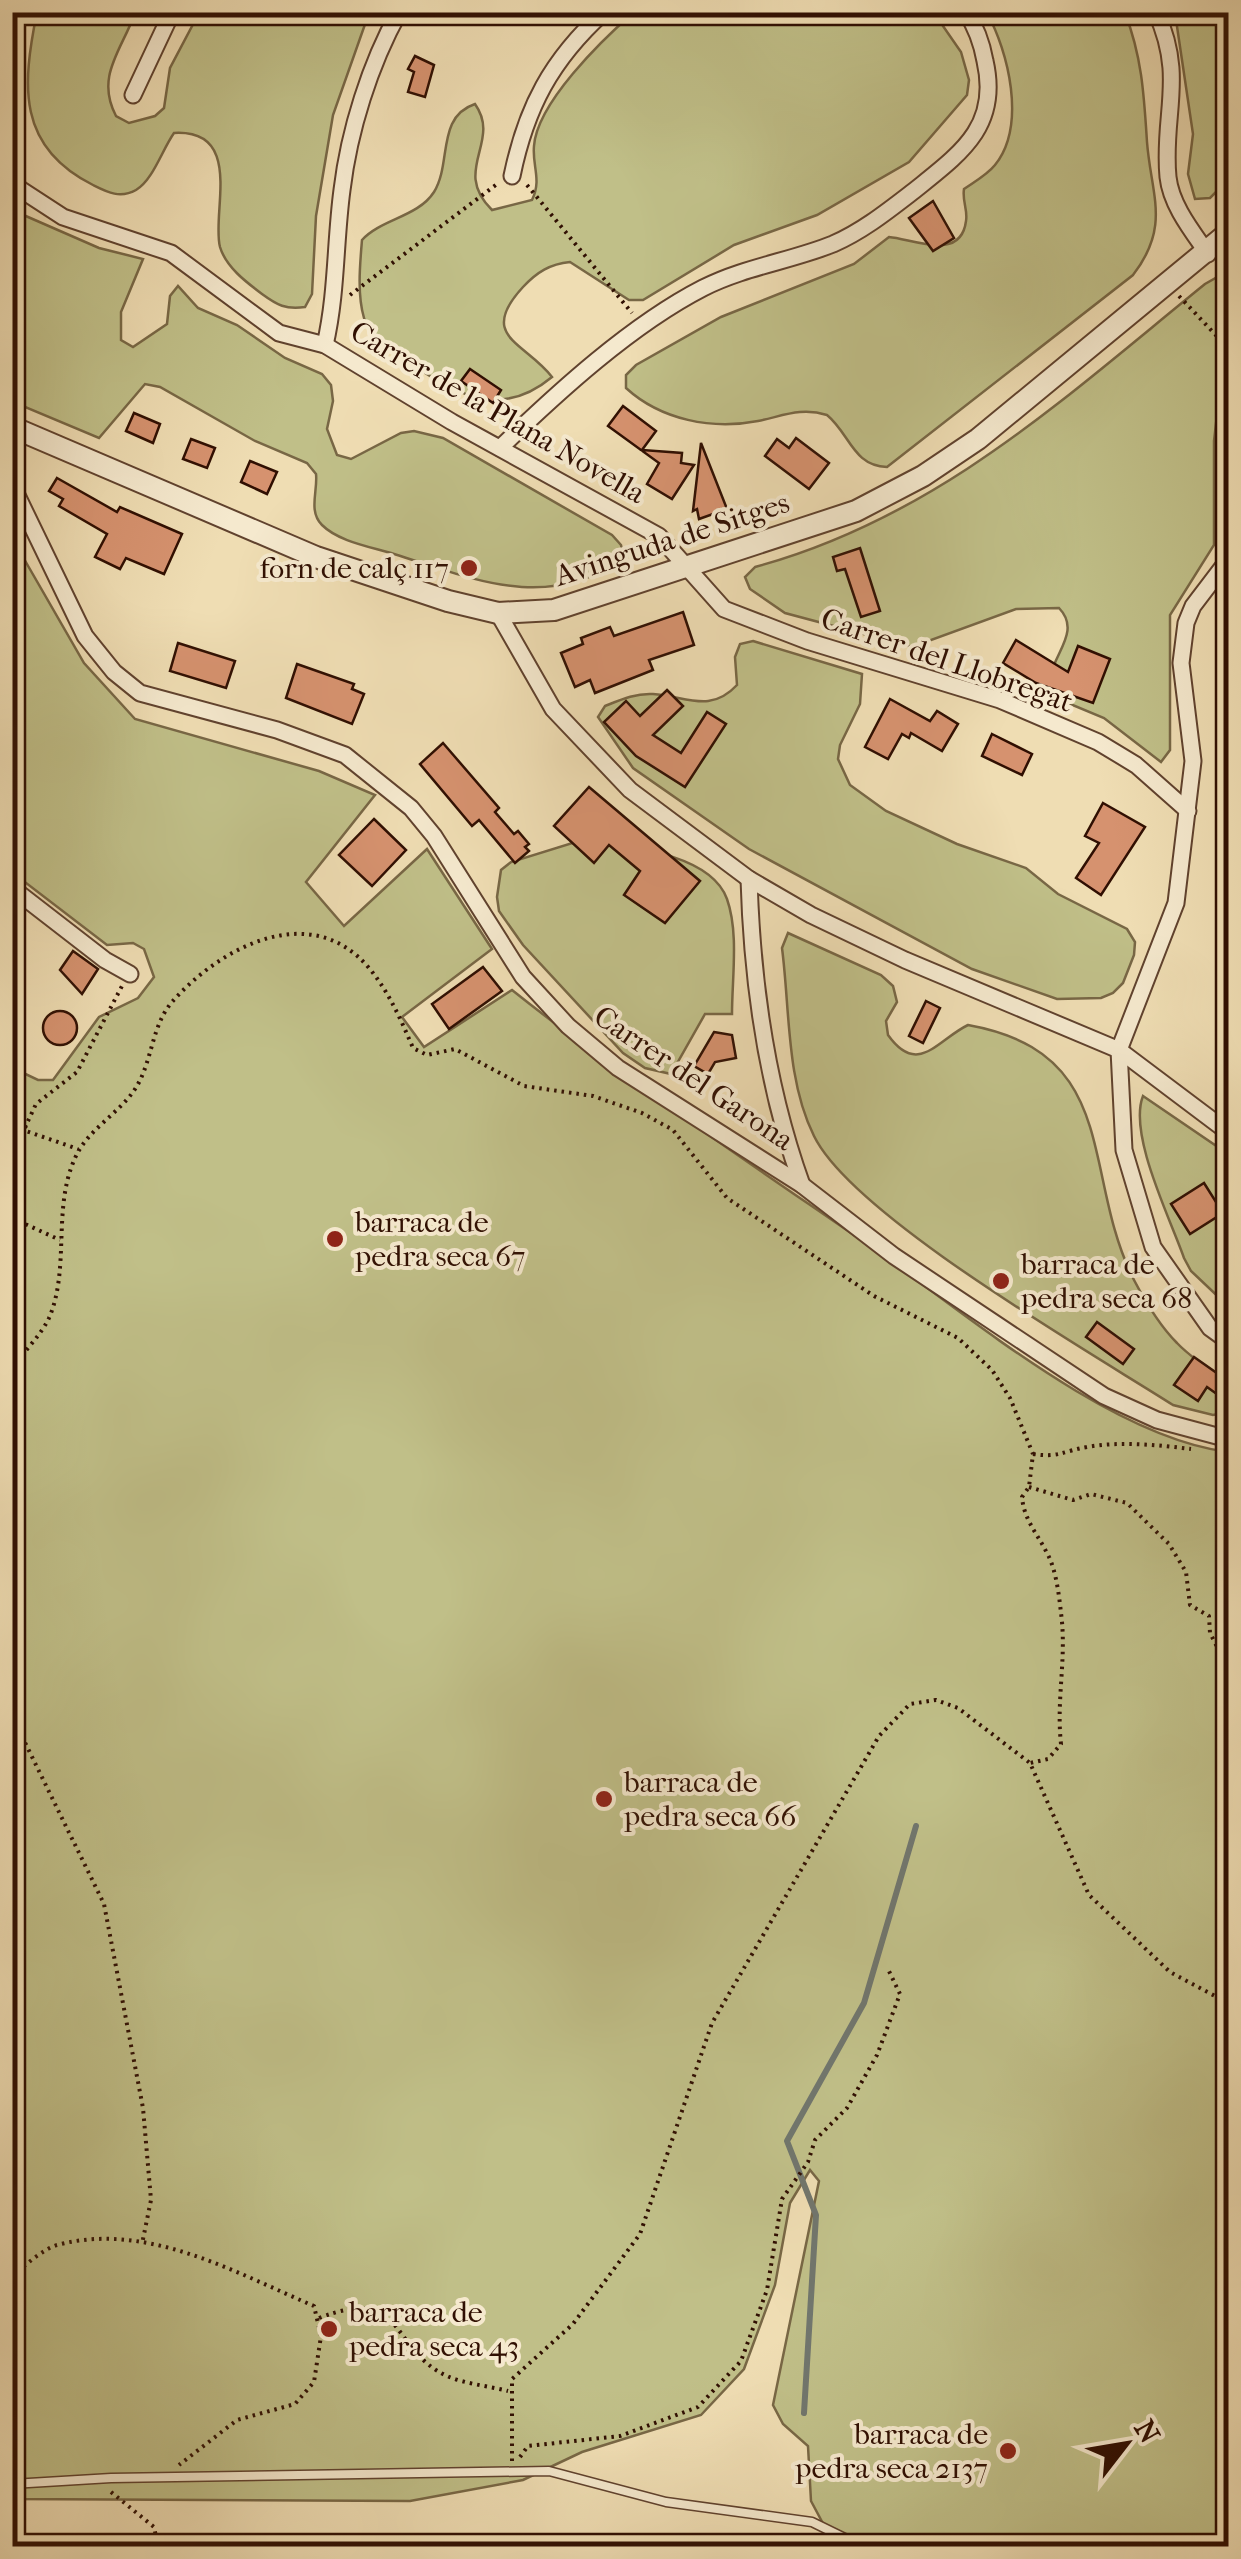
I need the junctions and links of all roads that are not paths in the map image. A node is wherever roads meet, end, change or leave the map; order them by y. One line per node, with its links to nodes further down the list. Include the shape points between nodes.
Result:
1 (172, 12): 6 (street)
2 (399, 12): 11 (street, via 348,156)
3 (604, 12): 7 (street, via 548,72 532,101)
4 (966, 12): 13 (street, via 990,80 985,121 965,151 863,228 703,288 642,327)
5 (1156, 12): 10 (street, via 1173,72 1168,177 1173,198)
6 (133, 95)
7 (512, 176)
8 (12, 178): 11 (street, Carrer de la Plana Novella, via 62,217 171,253 279,332)
9 (1228, 233): 10 (street, Avinguda de Sitges)
10 (1208, 254): 16 (street, Avinguda de Sitges, via 923,476 856,511)
11 (325, 345): 13 (street, Carrer de la Plana Novella)
12 (12, 427): 17 (street, Avinguda de Sitges, via 316,557)
13 (500, 448): 16 (street, Carrer de la Plana Novella, via 659,536)
14 (12, 485): 24 (street, Carrer del Garona, via 85,636 114,672 140,693 345,755 384,783 434,836 523,977 568,1026 618,1068)
15 (1228, 560): 18 (street, via 1193,606 1182,643 1193,761)
16 (689, 567): 17 (street, Avinguda de Sitges, via 554,610); 18 (street, Carrer del Llobregat, via 724,609 1000,700 1098,742)
17 (498, 613): 19 (street, via 554,709 630,790)
18 (1188, 811): 22 (street, via 1176,903)
19 (750, 880): 22 (street, via 905,960); 24 (street, via 764,1035)
20 (12, 888): 21 (street)
21 (130, 974)
22 (1120, 1050): 23 (street); 25 (street, via 1124,1150 1148,1233 1176,1285)
23 (1228, 1132)
24 (802, 1185): 26 (street, Carrer del Garona, via 894,1256 1104,1396)
25 (1228, 1341)
26 (1228, 1439)
27 (12, 2484): 28 (lane, via 548,2471 715,2511 812,2522)
28 (861, 2546)

